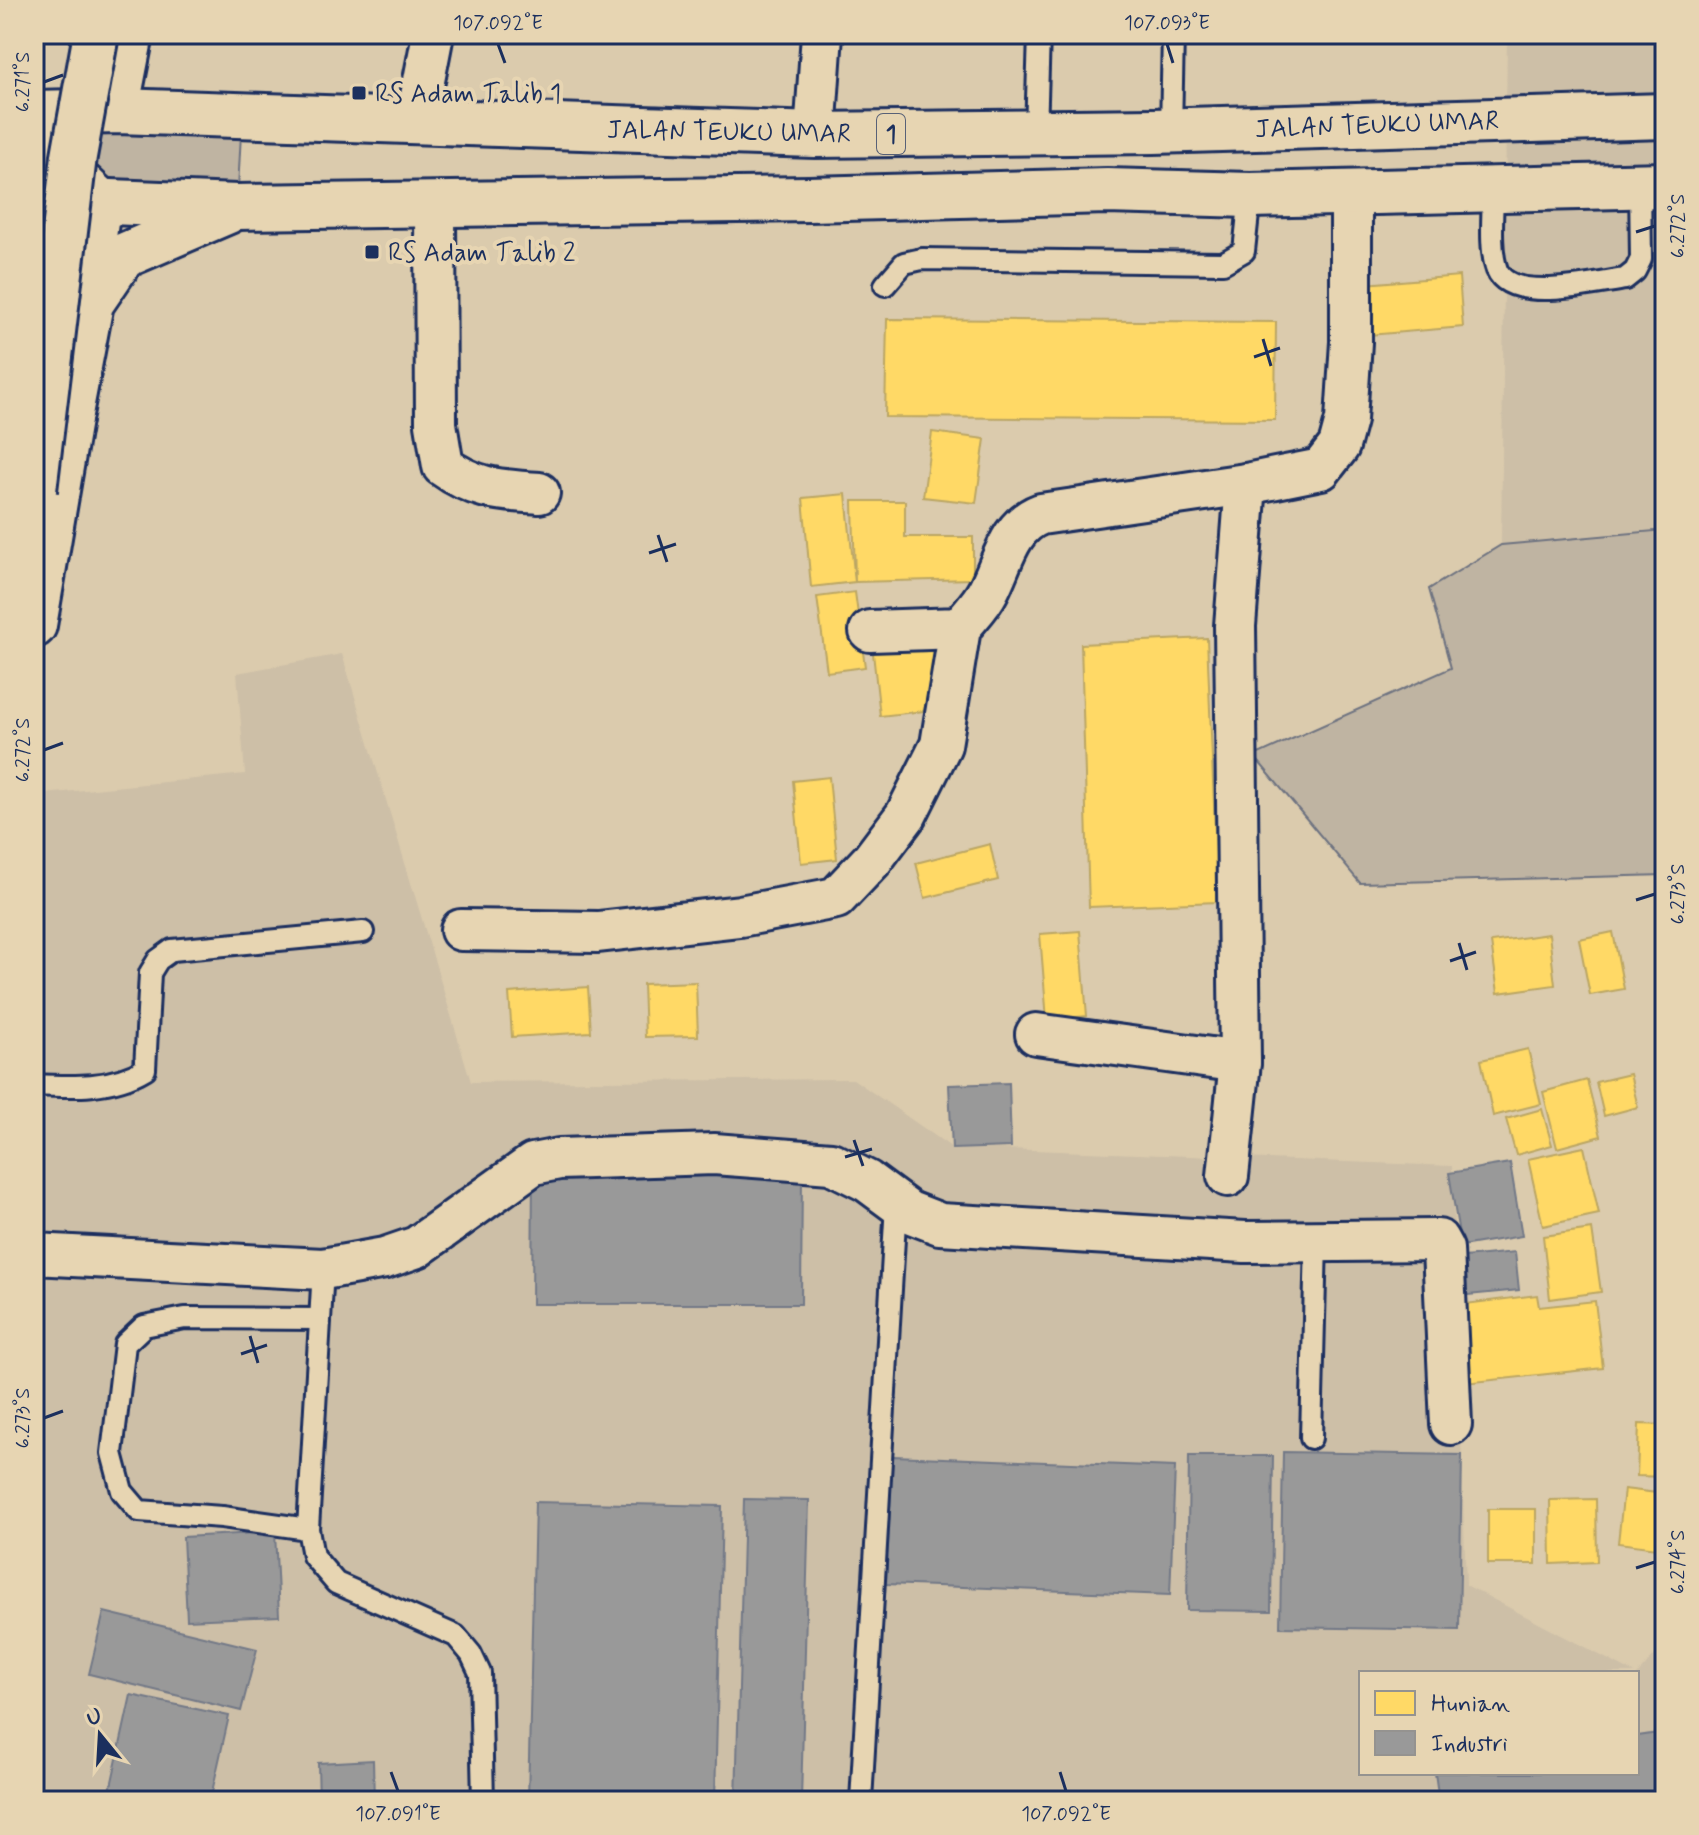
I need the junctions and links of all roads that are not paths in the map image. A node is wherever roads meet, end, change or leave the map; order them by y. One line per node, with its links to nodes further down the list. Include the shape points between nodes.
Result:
1 (96, 34): 28 (main road, bridge, via 74,156)
2 (133, 34): 7 (street)
3 (433, 34): 10 (street)
4 (822, 34): 14 (street)
5 (1039, 34): 12 (lane)
6 (1173, 34): 11 (lane)
7 (118, 111): 8 (main road, JALAN TEUKU UMAR / 1); 10 (main road, JALAN TEUKU UMAR / 1)
8 (34, 113)
9 (1665, 116): 11 (main road, JALAN TEUKU UMAR / 1)
10 (416, 122): 14 (main road, JALAN TEUKU UMAR / 1)
11 (1171, 130): 13 (main road, JALAN TEUKU UMAR / 1)
12 (1036, 132): 13 (main road, JALAN TEUKU UMAR / 1); 14 (main road, JALAN TEUKU UMAR / 1)
13 (1106, 132): 18 (main road)
14 (815, 135)
15 (34, 139): 22 (main road)
16 (1653, 185): 17 (main road); 17 (lane, via 1635,271 1625,279 1542,291 1508,283 1497,271)
17 (1493, 190): 19 (main road)
18 (1107, 191): 20 (main road); 23 (main road)
19 (1351, 192): 20 (main road); 27 (street, via 1351,342 1339,446 1321,469)
20 (1250, 195): 25 (lane, via 1244,251 1223,263 922,259 904,263)
21 (34, 199): 22 (main road)
22 (99, 200): 24 (main road); 26 (main road)
23 (435, 205): 24 (main road); 29 (street, via 436,424 443,466 463,481)
24 (237, 207): 26 (main road, via 123,256 91,303)
25 (885, 285)
26 (69, 419): 30 (main road)
27 (1246, 484): 31 (street, via 1026,519 1016,529 986,595); 36 (street, via 1235,626)
28 (34, 490)
29 (539, 493)
30 (34, 625)
31 (960, 628): 32 (street); 33 (street, via 941,745 906,815 836,898 740,916 598,932)
32 (870, 631)
33 (461, 930)
34 (363, 932): 37 (lane, via 172,950 150,973 145,1069 126,1081)
35 (1036, 1034): 36 (street)
36 (1240, 1062): 38 (street)
37 (34, 1085)
38 (1228, 1176)
39 (896, 1204): 40 (street, via 940,1224 1245,1242); 42 (street, via 831,1163 714,1154 559,1159 533,1164 417,1247); 48 (lane)
40 (1316, 1241): 44 (street, via 1439,1241); 45 (lane)
41 (34, 1254): 42 (street)
42 (323, 1269): 43 (lane)
43 (320, 1319): 46 (lane); 46 (lane, via 185,1318 144,1326 125,1344 112,1453 122,1491 139,1511)
44 (1451, 1424)
45 (1311, 1438)
46 (308, 1529): 47 (lane, via 313,1556 336,1583 456,1636 471,1654 480,1673)
47 (483, 1801)
48 (861, 1801)

